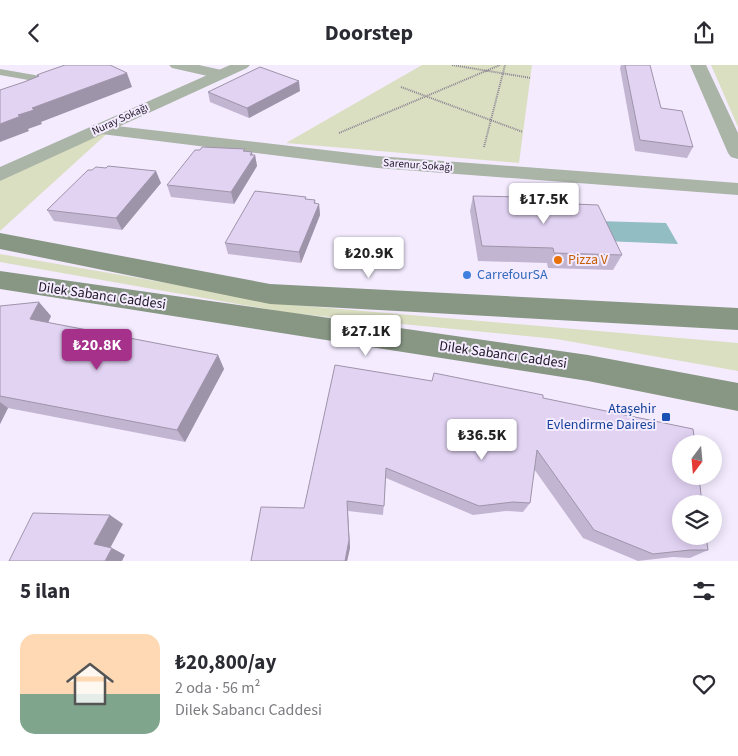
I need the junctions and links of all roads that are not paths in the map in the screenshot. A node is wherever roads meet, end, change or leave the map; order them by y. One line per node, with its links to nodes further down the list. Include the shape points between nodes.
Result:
1 (177, 65): 5 (street)
2 (242, 65): 5 (street, Nuray Sokağı)
3 (698, 65): 8 (street)
4 (0, 71): 6 (lane, via 46,80)
5 (220, 74): 7 (street, Nuray Sokağı)
6 (0, 97)
7 (99, 129): 9 (street, Nuray Sokağı); 10 (street, Sarenur Sokağı, via 377,162)
8 (738, 153)
9 (0, 175)
10 (738, 189)
11 (0, 241): 13 (main road, via 270,294)
12 (0, 281): 14 (main road, Dilek Sabancı Caddesi, via 588,368)
13 (738, 319)
14 (738, 397)

